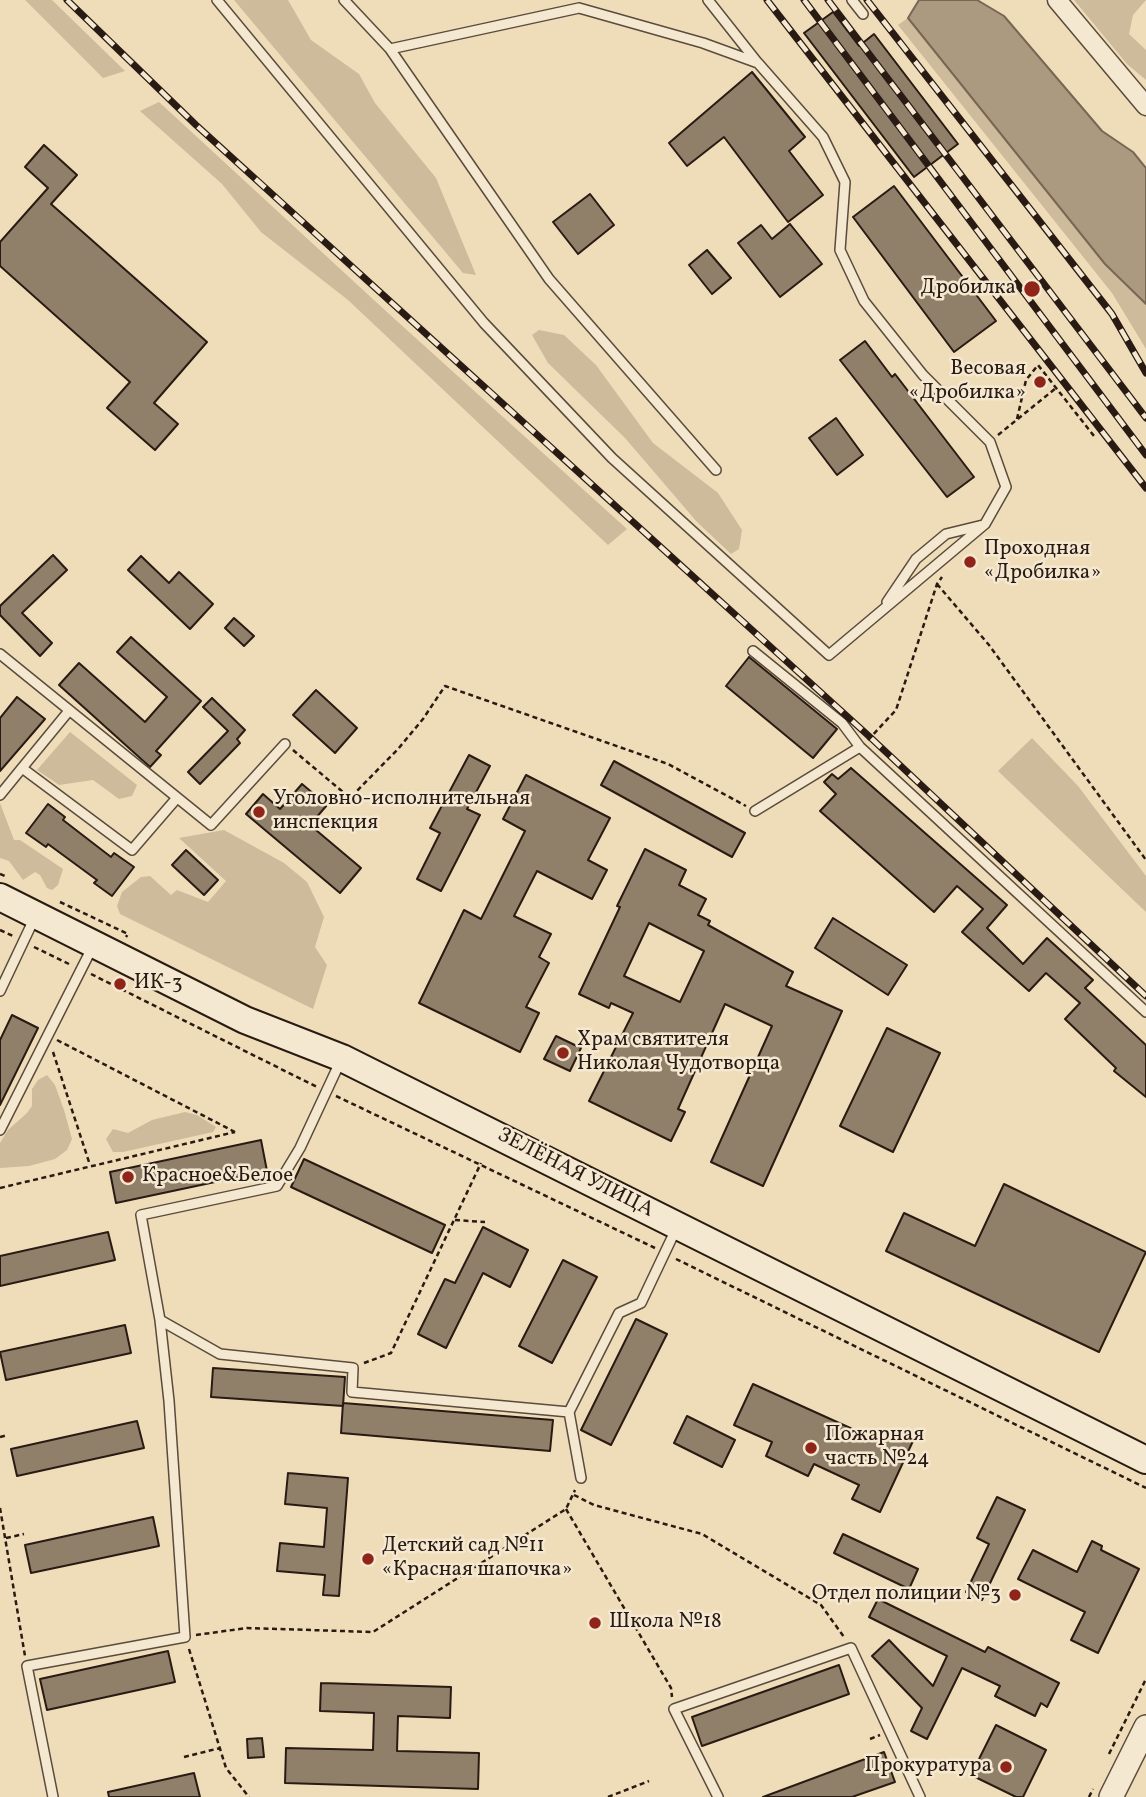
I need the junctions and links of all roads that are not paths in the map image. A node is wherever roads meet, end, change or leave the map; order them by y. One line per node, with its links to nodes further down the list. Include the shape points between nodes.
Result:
1 (217, 0): 12 (lane, via 484,323 612,458 830,655)
2 (344, 0): 7 (lane)
3 (708, 0): 8 (lane)
4 (852, 0): 6 (lane)
5 (1057, 0): 9 (street)
6 (863, 14)
7 (390, 49): 8 (lane, via 579,8 703,43); 10 (lane, via 549,279)
8 (758, 64): 11 (lane, via 823,137 845,182 840,250 864,301 923,375 989,442 1006,487)
9 (1146, 106)
10 (716, 470)
11 (985, 524): 12 (lane); 12 (lane, via 946,534 916,559)
12 (880, 612)
13 (753, 651): 17 (lane, via 842,723)
14 (0, 654): 15 (lane)
15 (68, 712): 18 (lane); 20 (lane)
16 (285, 744): 20 (lane, via 211,825)
17 (860, 747): 21 (lane); 27 (lane)
18 (22, 768): 19 (lane); 20 (lane, via 132,850)
19 (0, 795)
20 (176, 799)
21 (755, 811)
22 (6, 888): 23 (main road, ЗЕЛЁНАЯ УЛИЦА)
23 (47, 908): 24 (main road, ЗЕЛЁНАЯ УЛИЦА); 25 (lane)
24 (95, 943): 28 (main road, ЗЕЛЁНАЯ УЛИЦА, via 245,1020); 29 (lane)
25 (2, 980): 26 (lane)
26 (0, 991)
27 (1146, 1012)
28 (342, 1058): 30 (main road, ЗЕЛЁНАЯ УЛИЦА); 31 (lane, via 277,1186 141,1215)
29 (0, 1130)
30 (678, 1225): 32 (lane, via 641,1303 619,1313); 33 (main road, ЗЕЛЁНАЯ УЛИЦА)
31 (160, 1320): 32 (lane, via 220,1354 353,1368 352,1392); 37 (lane, via 185,1637 27,1666)
32 (569, 1412): 34 (lane)
33 (1146, 1460)
34 (581, 1478)
35 (1146, 1727): 36 (street)
36 (1102, 1792)
37 (53, 1797)
38 (718, 1797): 39 (lane, via 674,1709 851,1648)
39 (920, 1797)

